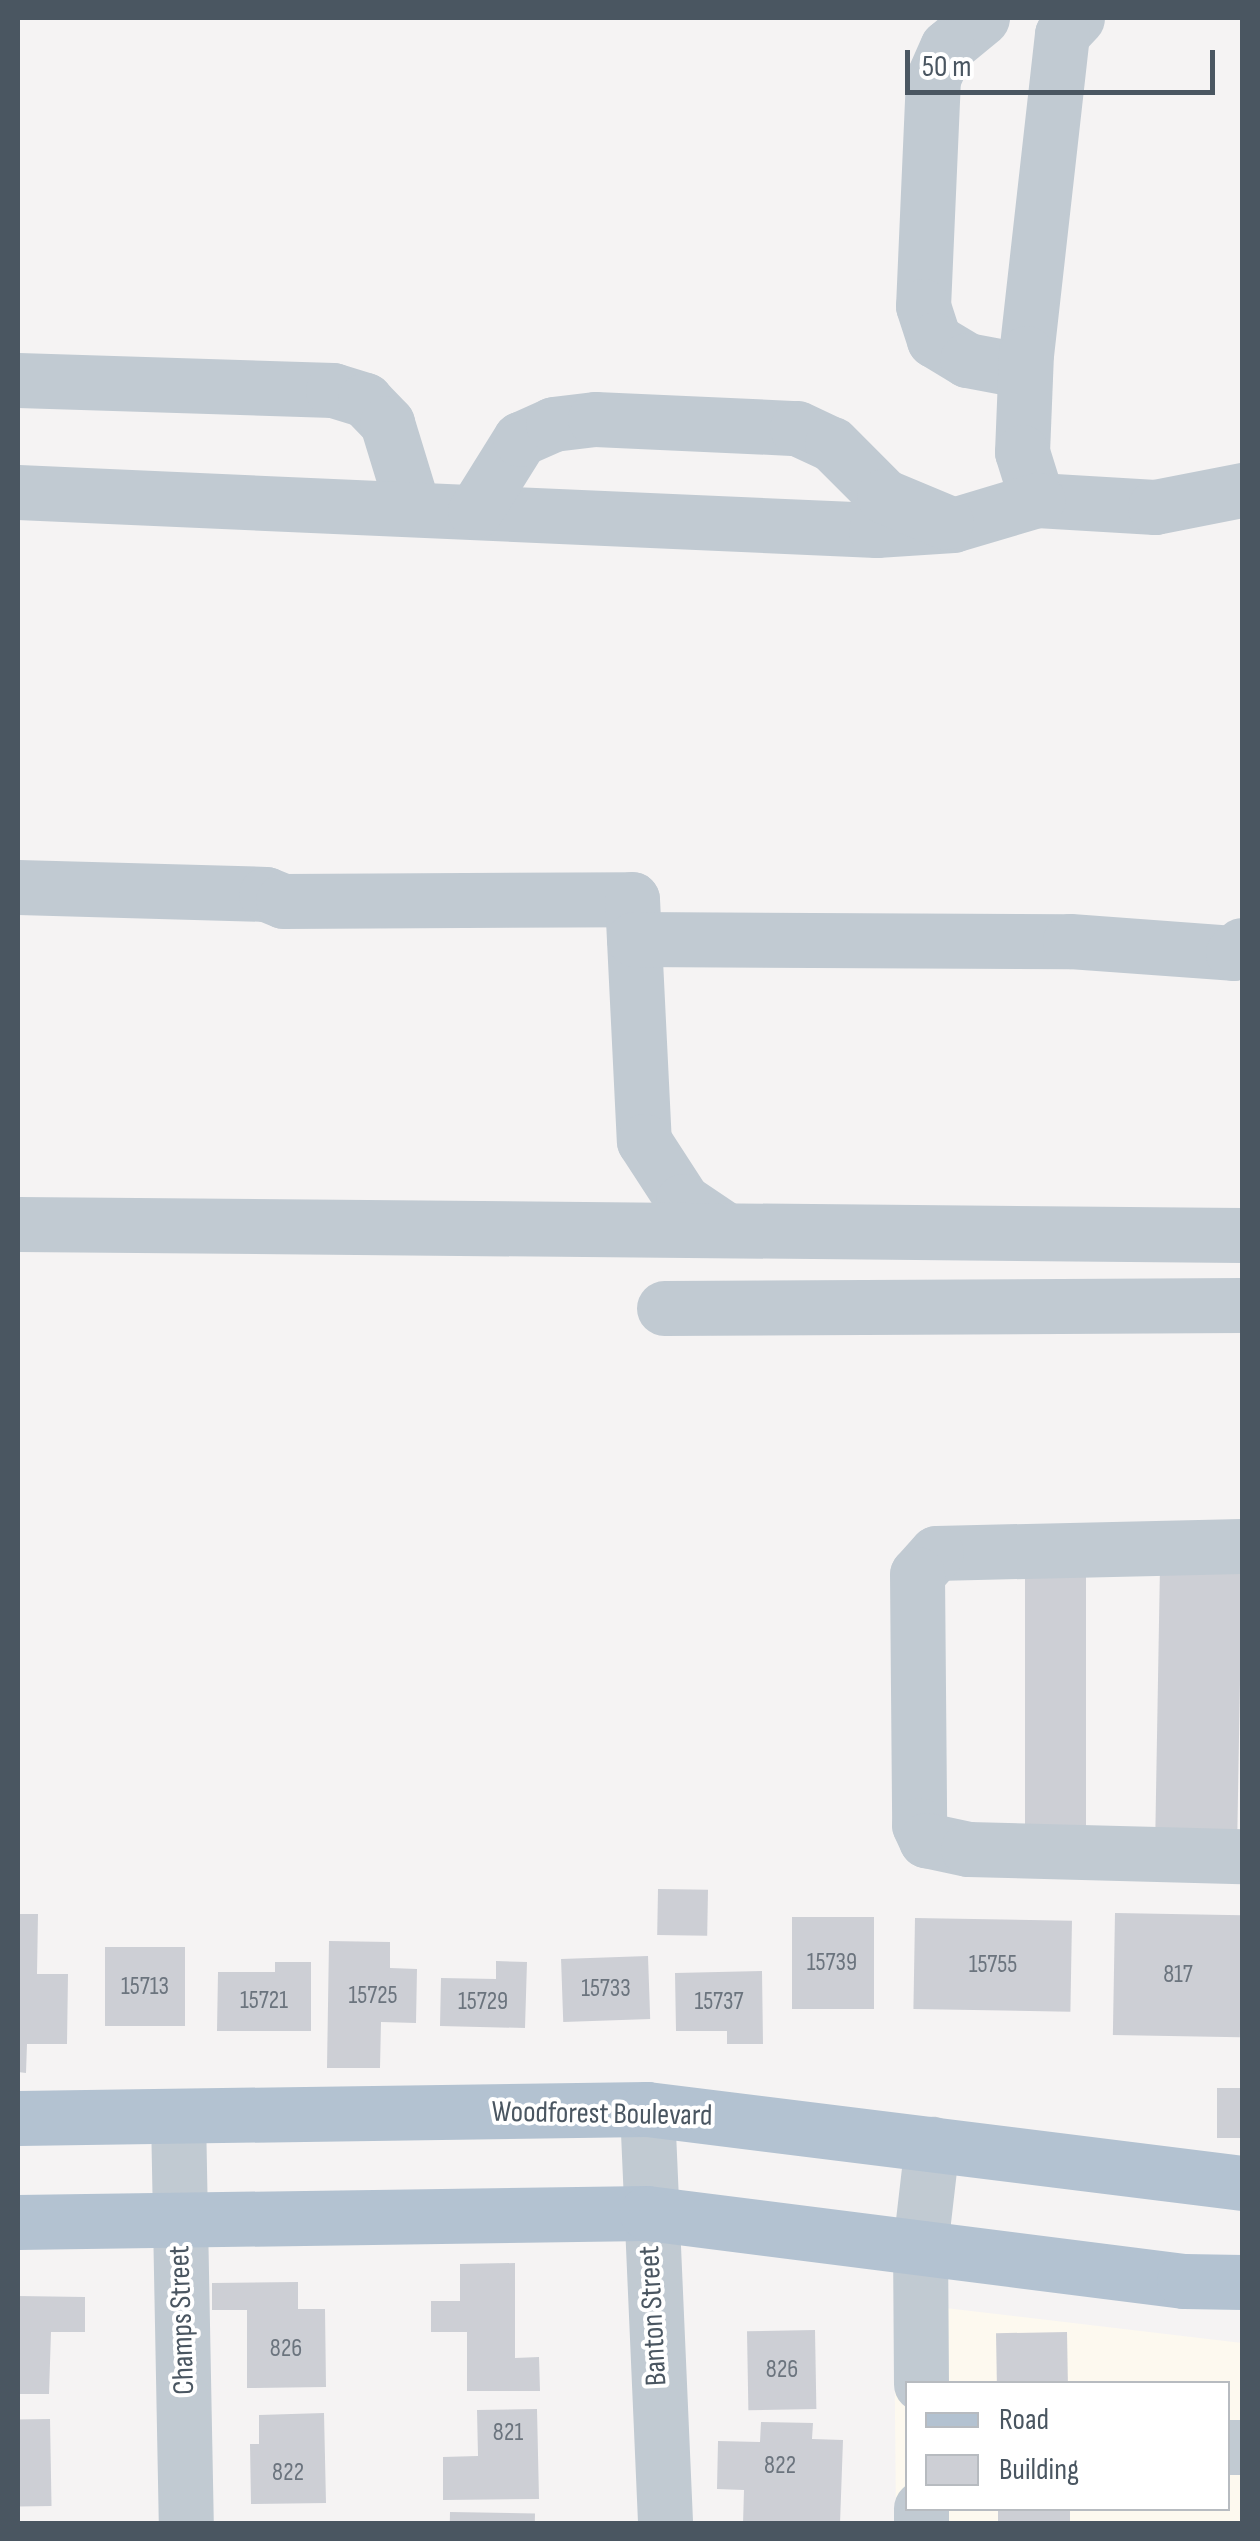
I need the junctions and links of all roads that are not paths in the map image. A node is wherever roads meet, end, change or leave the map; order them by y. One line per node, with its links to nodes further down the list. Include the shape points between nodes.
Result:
1 (982, 18): 3 (street, via 947,47 933,78 924,306 934,340 967,360)
2 (1077, 18): 3 (street, via 1062,34)
3 (1026, 371): 7 (street, via 1022,452)
4 (18, 380): 8 (street, via 365,400 388,423)
5 (1242, 490): 7 (street, via 1155,508)
6 (18, 492): 8 (street)
7 (1038, 500): 10 (street)
8 (413, 508): 9 (street)
9 (475, 511): 10 (street, via 876,530); 10 (street, via 520,440 553,424 595,420 797,428 832,444 884,496)
10 (954, 524)
11 (34, 887): 12 (street, via 266,894)
12 (633, 919): 13 (street, via 1233,953); 15 (street, via 644,1141 683,1201)
13 (1242, 945)
14 (18, 1224): 15 (street)
15 (726, 1230): 16 (street)
16 (1242, 1234)
17 (1242, 1305): 18 (street)
18 (664, 1308)
19 (1242, 1546): 20 (street, via 936,1553 917,1574 919,1825 926,1840 968,1849)
20 (1242, 1856)
21 (646, 2109): 22 (main road, Woodforest Boulevard); 24 (main road, Woodforest Boulevard); 26 (street, Banton Street)
22 (178, 2116): 23 (main road, Woodforest Boulevard); 27 (street, Champs Street)
23 (18, 2118)
24 (932, 2144): 25 (main road, Woodforest Boulevard); 29 (street)
25 (1242, 2183)
26 (647, 2213): 27 (main road); 29 (main road); 34 (street, Banton Street)
27 (180, 2220): 28 (main road); 33 (street, Champs Street)
28 (18, 2222)
29 (939, 2250): 30 (main road); 31 (street); 32 (street)
30 (1242, 2282)
31 (921, 2381)
32 (956, 2381)
33 (186, 2524)
34 (665, 2524)

